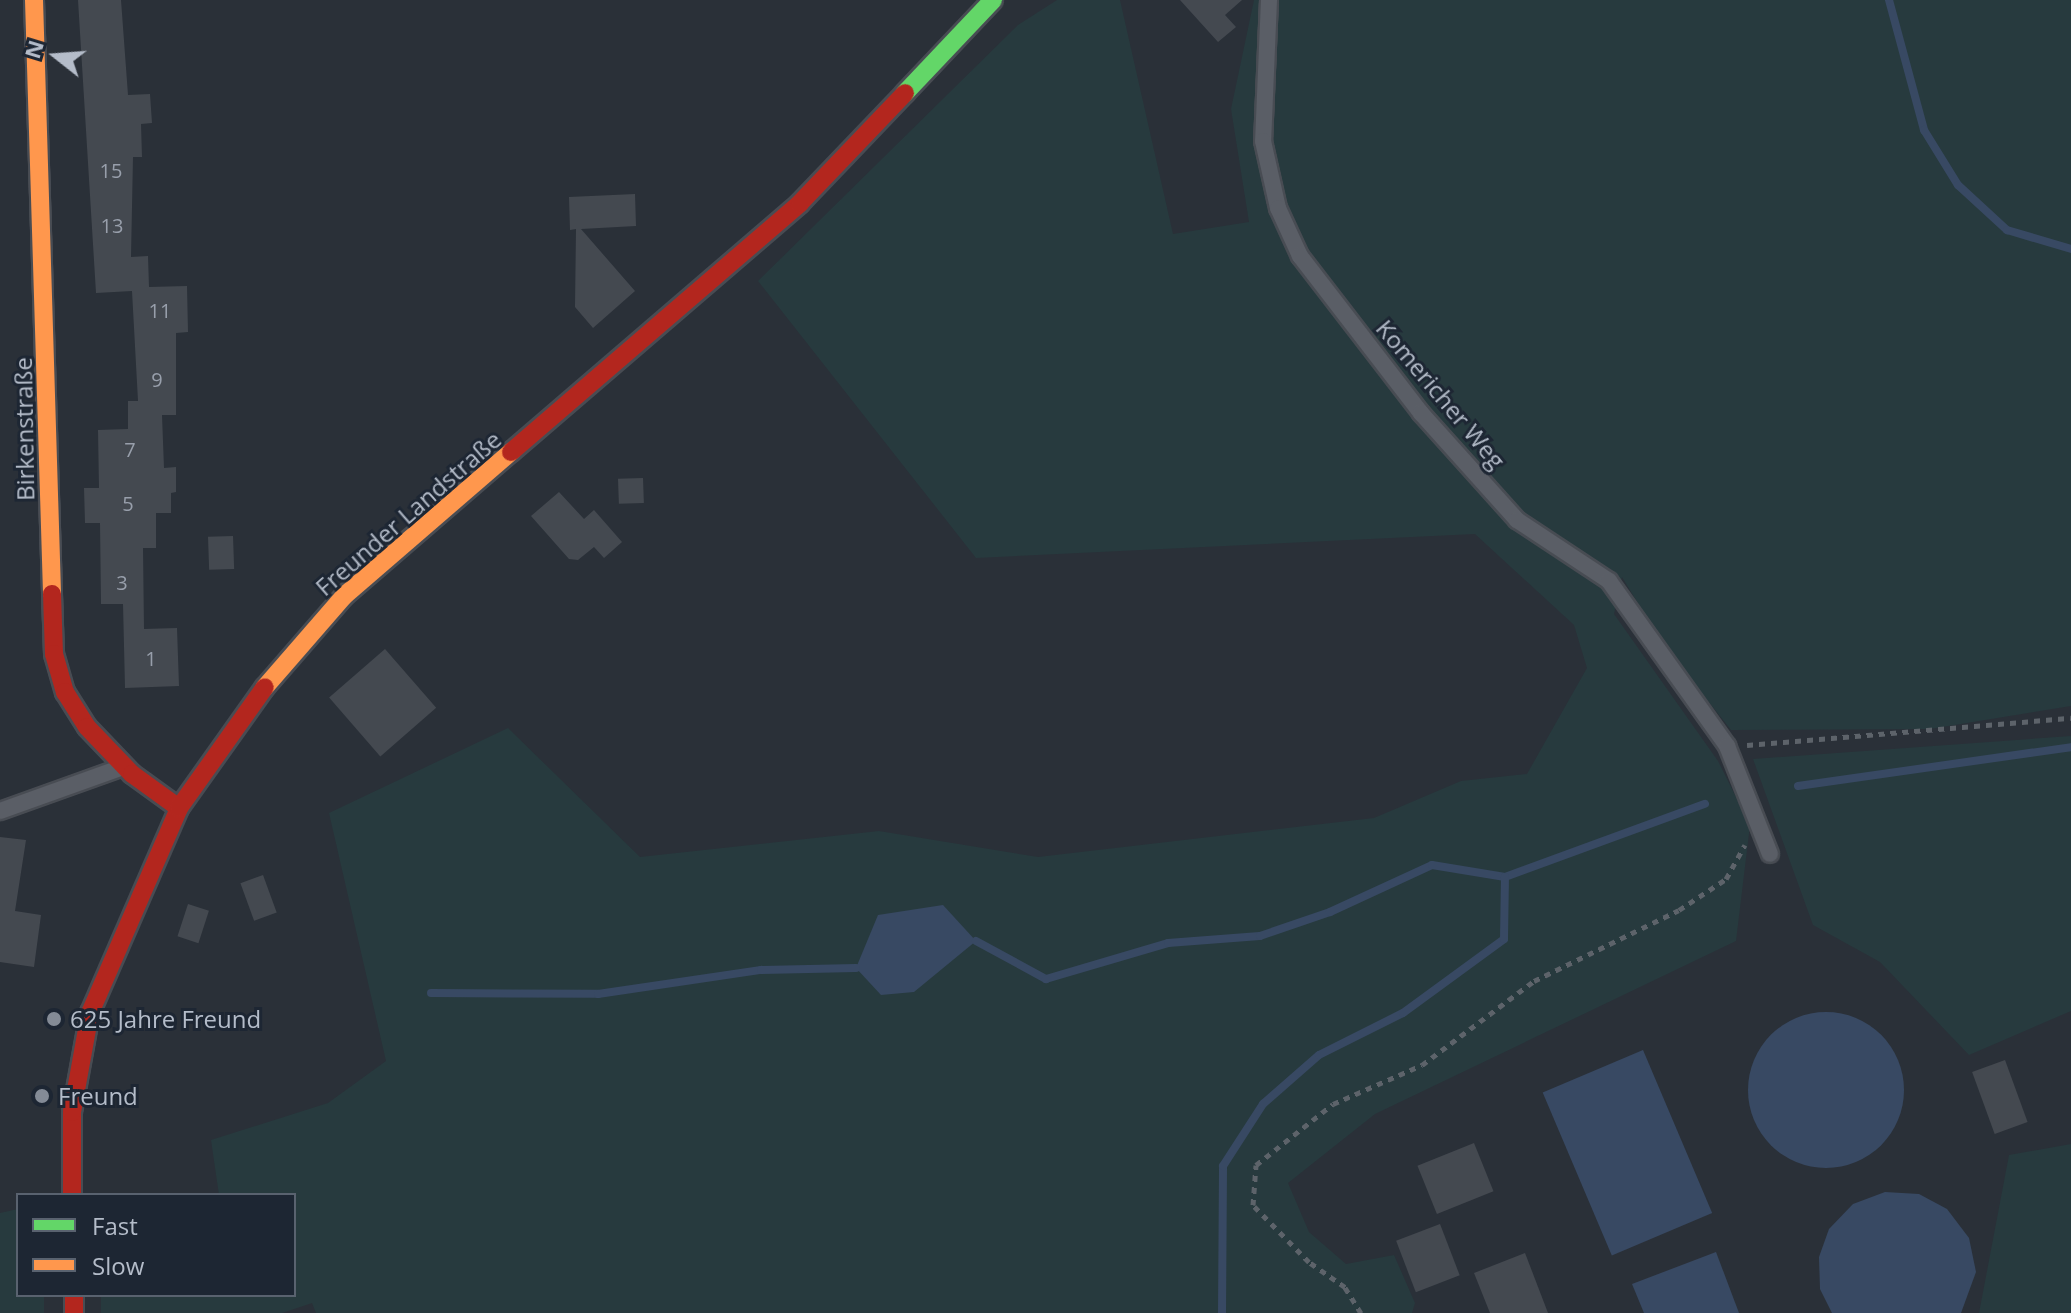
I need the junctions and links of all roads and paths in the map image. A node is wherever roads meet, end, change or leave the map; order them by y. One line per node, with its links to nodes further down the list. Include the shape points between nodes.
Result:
1 (34, 0): 6 (main road, Birkenstraße, via 54,654 65,692)
2 (993, 0): 7 (main road, Freunder Landstraße, via 800,203 344,596 261,691)
3 (1269, 0): 5 (lane, Komericher Weg, via 1263,141 1278,208 1300,256 1421,413 1517,520 1609,581)
4 (2071, 718): 5 (path)
5 (1727, 746): 9 (lane, Komericher Weg)
6 (124, 766): 7 (main road, Birkenstraße); 8 (lane)
7 (179, 808): 11 (main road, Freunder Landstraße, via 90,1013 72,1112)
8 (0, 811)
9 (1756, 820): 10 (lane, Komericher Weg); 12 (path, via 1726,879 1679,910 1534,981 1422,1065 1333,1104 1256,1165 1253,1205 1309,1262 1345,1287)
10 (1770, 854)
11 (72, 1193)
12 (1361, 1313)

